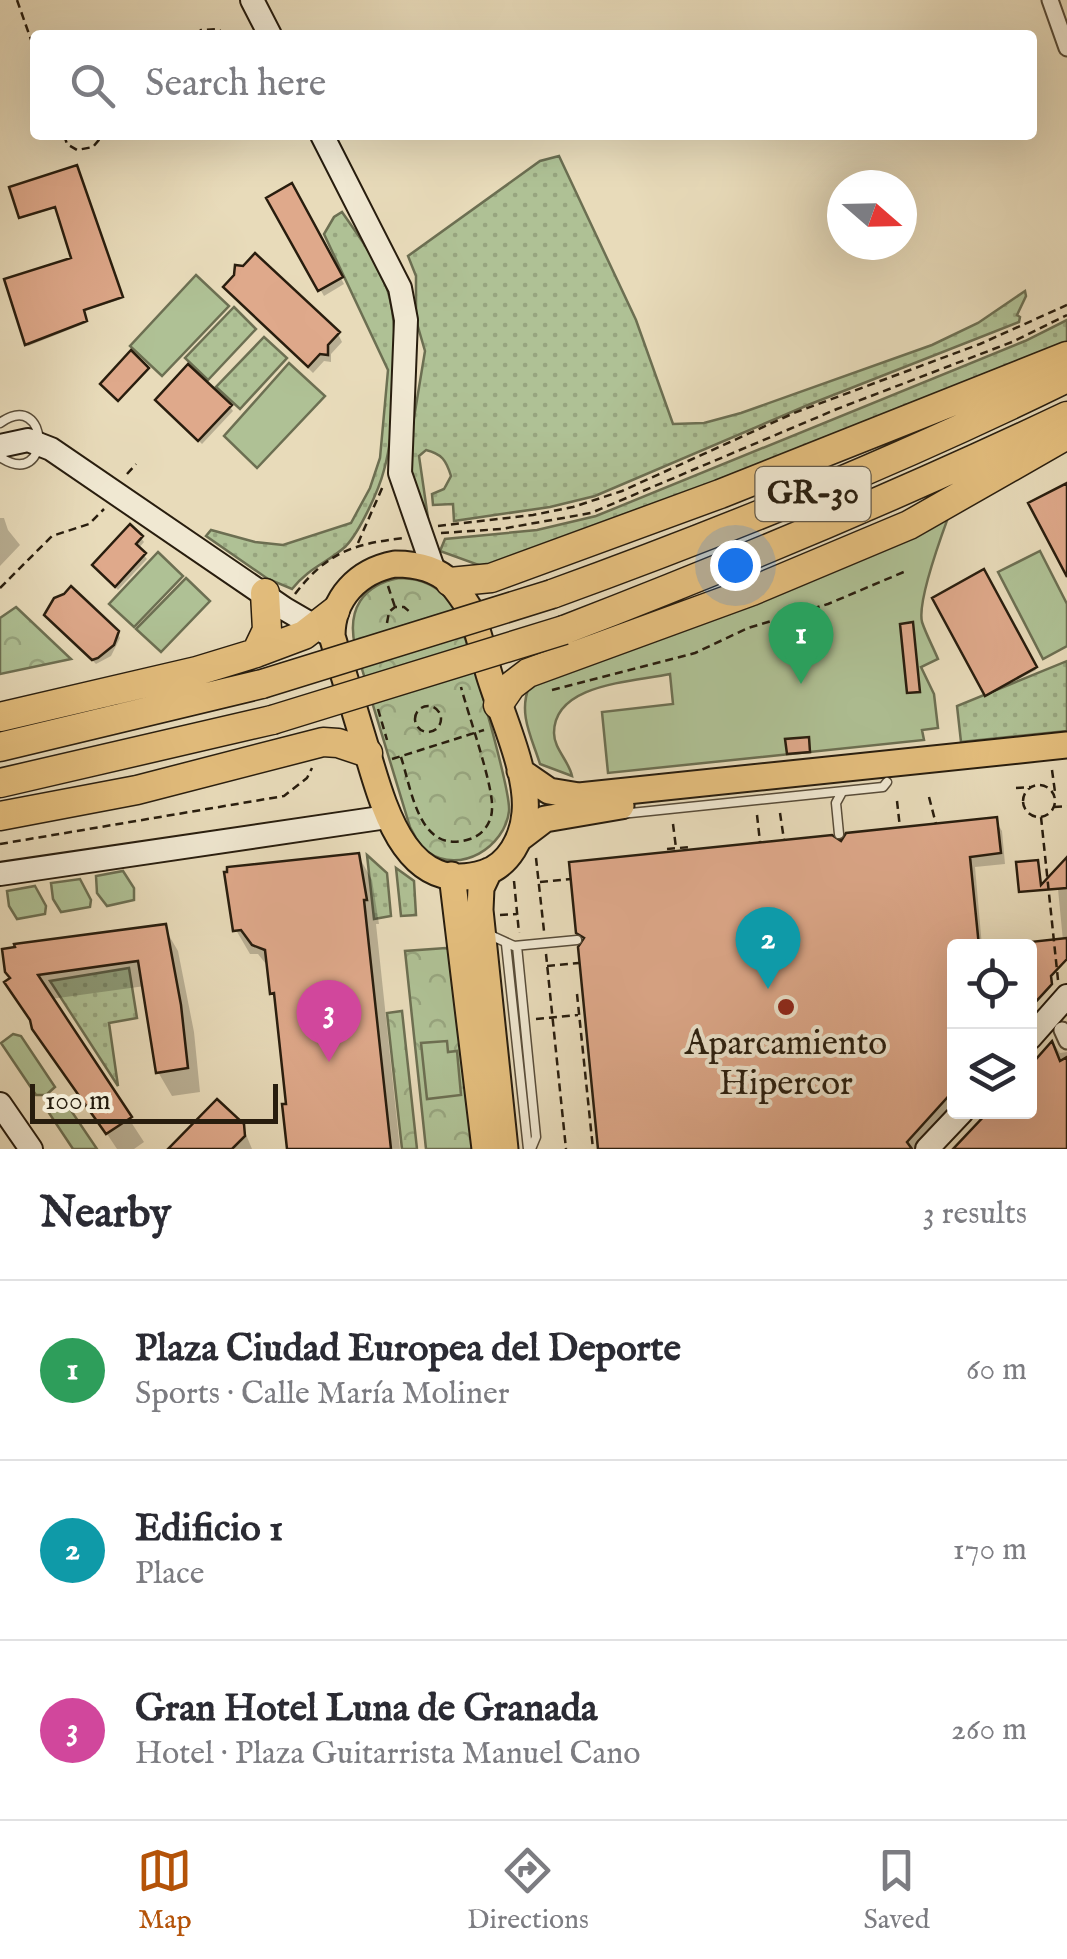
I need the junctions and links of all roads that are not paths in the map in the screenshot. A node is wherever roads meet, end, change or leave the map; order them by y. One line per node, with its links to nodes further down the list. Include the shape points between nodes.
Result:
1 (252, 0): 3 (street)
2 (1050, 0): 4 (street)
3 (267, 30)
4 (1067, 48)
5 (325, 140): 14 (street, via 400,288 406,320 400,473)
6 (1067, 356): 14 (highway, via 506,573 477,581)
7 (1067, 378): 21 (highway, GR-30, bridge, via 933,444 698,542 552,594 262,684)
8 (1067, 416): 25 (highway, GR-30, bridge, via 891,498 564,630 272,720)
9 (0, 423): 11 (lane, via 26,418 38,428)
10 (1067, 435): 18 (highway, via 909,524 752,591 528,673)
11 (40, 444): 12 (street); 13 (lane, via 27,462); 15 (street)
12 (0, 446)
13 (0, 457)
14 (442, 577): 16 (main road, via 415,564 382,566 357,580); 18 (main road, via 470,610)
15 (265, 593): 16 (street); 16 (street, via 285,609); 17 (highway, via 267,630)
16 (331, 618): 17 (highway); 22 (main road)
17 (256, 653): 19 (highway)
18 (494, 716): 24 (main road)
19 (0, 717)
20 (1067, 745): 23 (main road, via 998,753)
21 (0, 748)
22 (382, 752): 31 (highway, via 323,742 136,790); 32 (main road)
23 (952, 767): 27 (main road); 30 (main road)
24 (520, 771): 30 (main road); 34 (main road, via 526,812)
25 (0, 783)
26 (842, 792): 27 (lane); 28 (lane); 29 (lane)
27 (892, 792): 30 (main road, via 883,779)
28 (826, 793): 29 (lane); 30 (lane, via 607,816)
29 (836, 802): 33 (lane)
30 (579, 808): 34 (main road, via 541,820)
31 (0, 816)
32 (387, 816): 36 (street); 37 (main road, via 420,862)
33 (839, 834)
34 (520, 838): 35 (main road)
35 (502, 873): 37 (main road); 38 (main road, via 480,892)
36 (0, 874)
37 (452, 875): 47 (main road)
38 (488, 922): 41 (lane); 48 (main road)
39 (577, 940): 40 (lane)
40 (519, 943): 41 (lane); 49 (lane, via 536,1139)
41 (506, 944): 49 (lane)
42 (1063, 989): 43 (street)
43 (1036, 1029)
44 (0, 1104): 46 (street)
45 (956, 1119): 50 (street)
46 (31, 1149)
47 (485, 1149)
48 (505, 1149)
49 (530, 1149)
50 (928, 1149)

